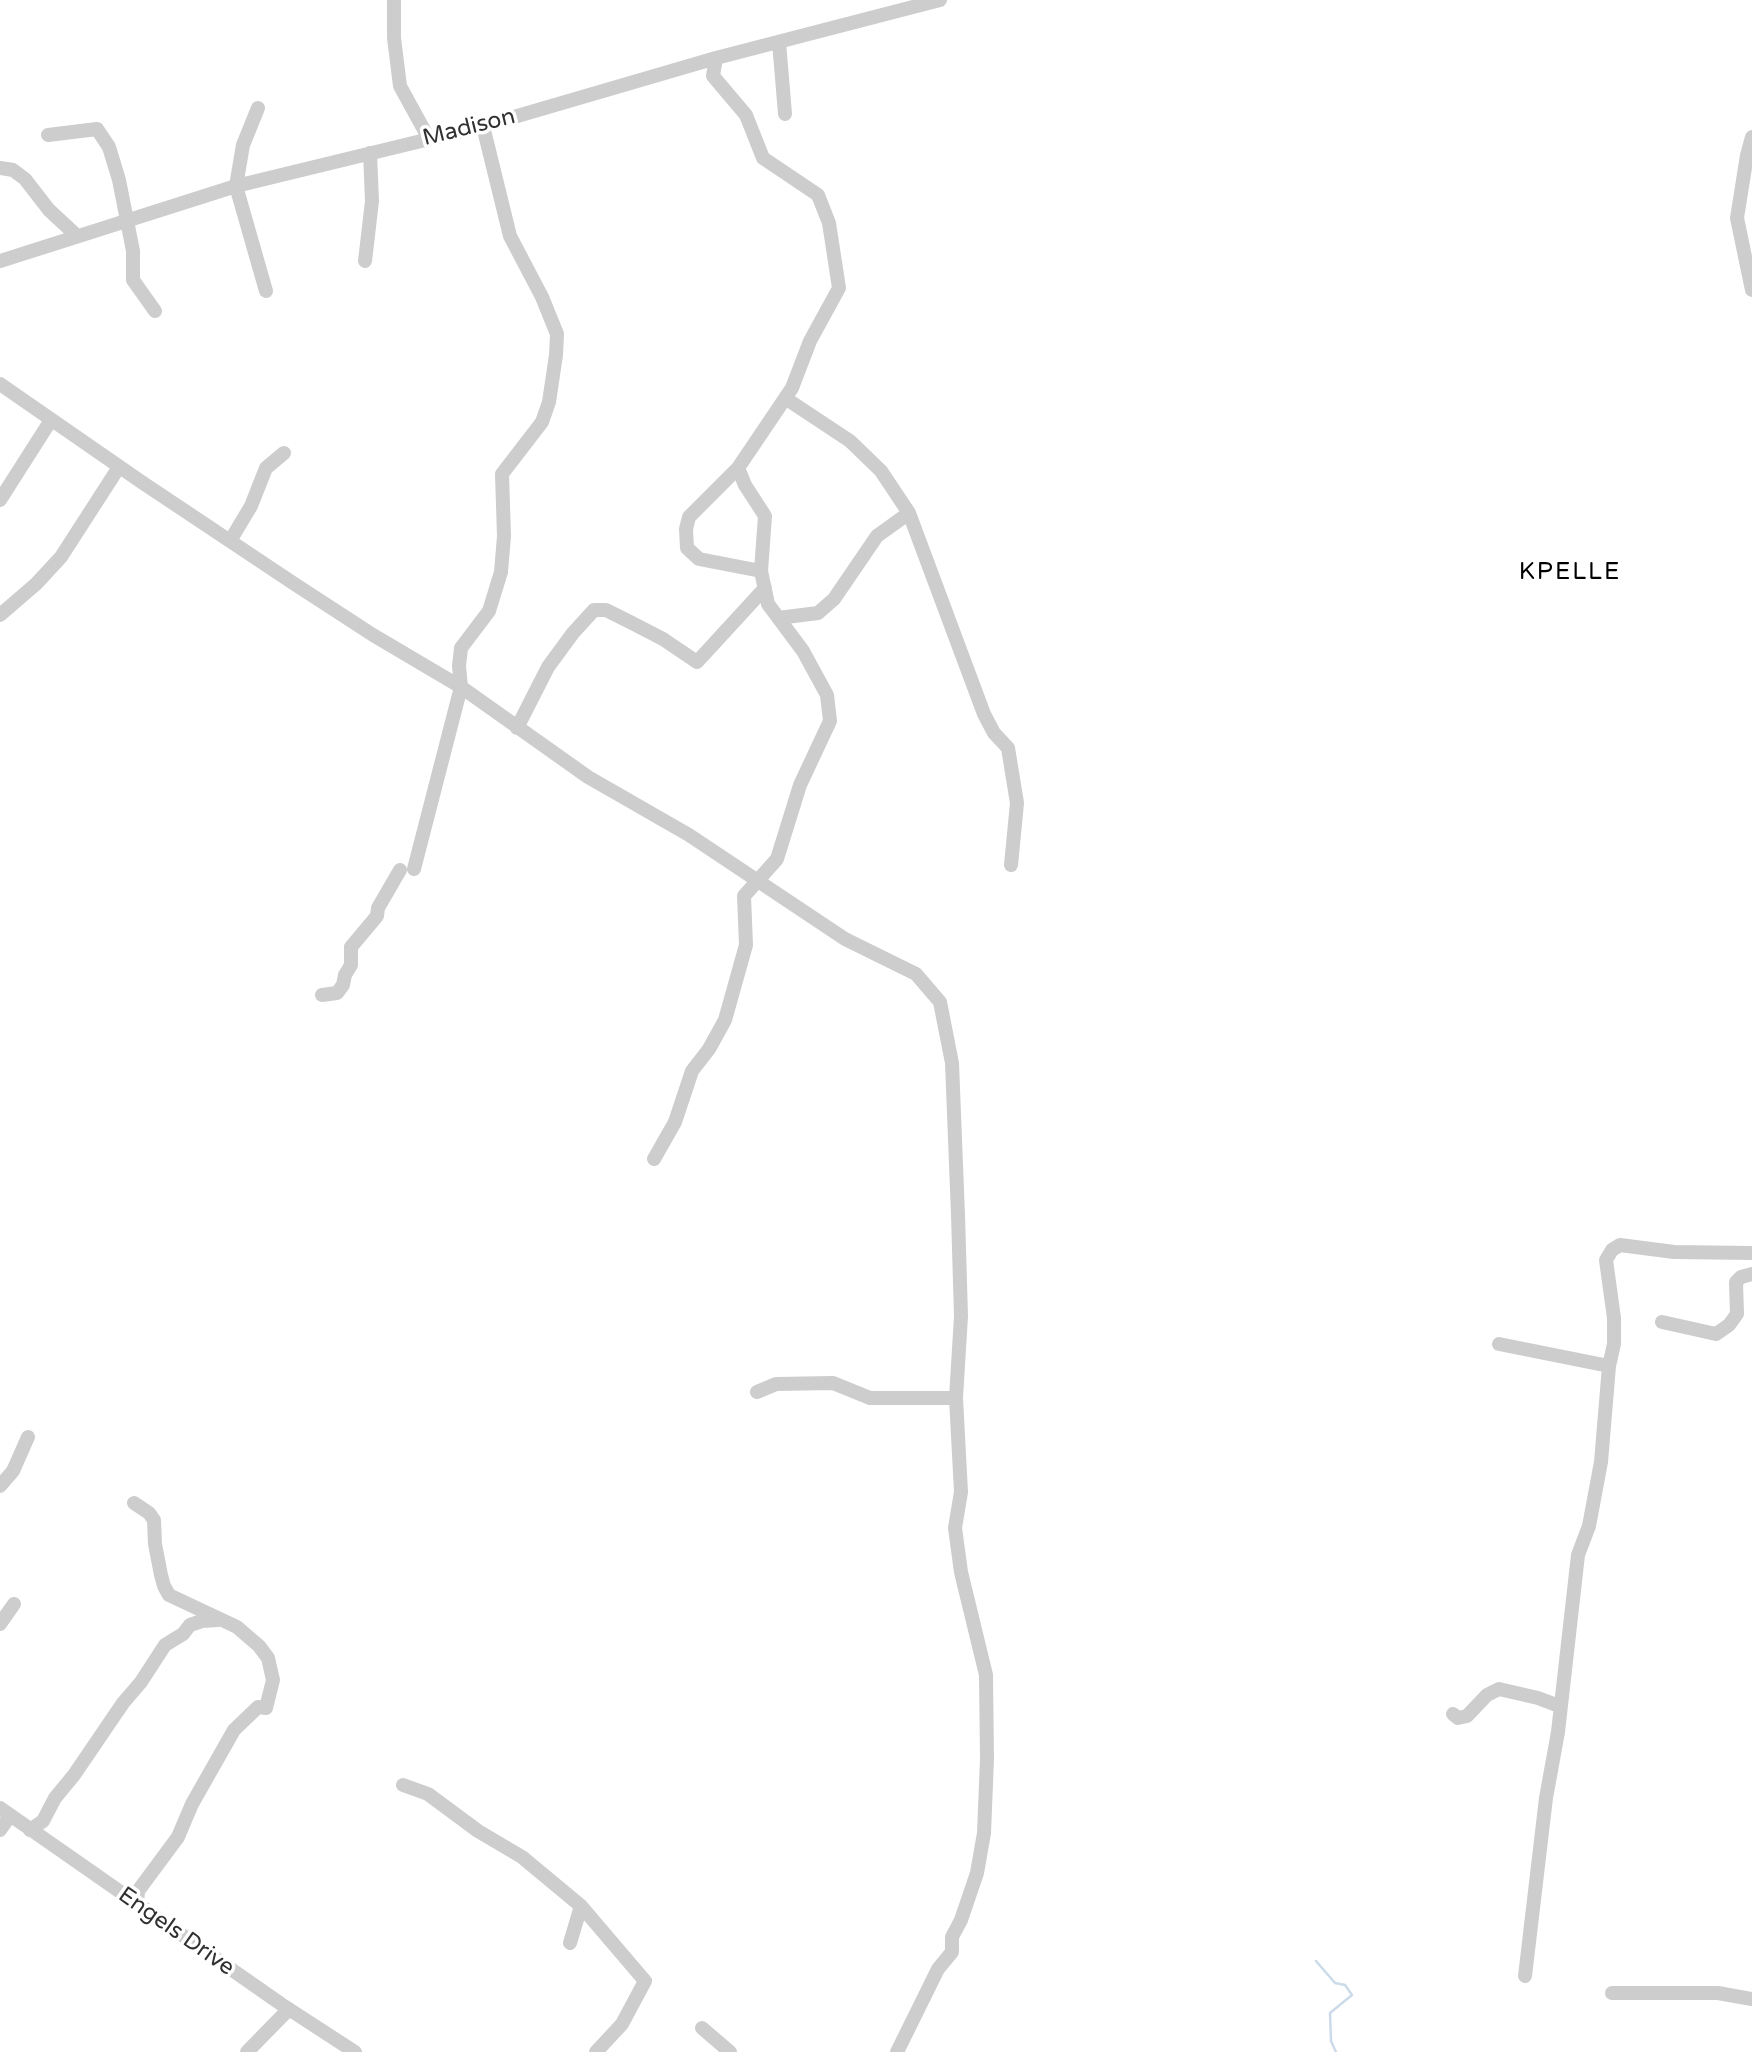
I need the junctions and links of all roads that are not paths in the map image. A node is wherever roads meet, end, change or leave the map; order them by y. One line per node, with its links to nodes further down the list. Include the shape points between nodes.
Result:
1 (394, 0): 10 (street, via 400,86)
2 (940, 0): 3 (street, Madison)
3 (779, 42): 4 (street, Madison); 6 (street)
4 (716, 58): 7 (street, Madison); 23 (street, via 713,76 746,115 761,152 818,195 828,223 839,288)
5 (258, 108): 14 (street, via 243,145)
6 (785, 114)
7 (483, 126): 10 (street, Madison); 35 (street, via 510,236 557,334 549,402 542,422 502,474 501,572 489,611 461,649)
8 (48, 135): 15 (street, via 97,128 109,147)
9 (1752, 137): 12 (street)
10 (429, 139): 11 (street, Madison)
11 (370, 153): 14 (street, Madison); 18 (street, via 372,201)
12 (1749, 156): 19 (street, via 1737,218)
13 (0, 168): 16 (street, via 25,179)
14 (236, 186): 15 (street, Madison); 20 (street)
15 (127, 221): 16 (street, Madison); 21 (street, via 133,281)
16 (76, 235): 17 (street, Madison)
17 (0, 261)
18 (365, 261)
19 (1752, 290)
20 (267, 291)
21 (155, 311)
22 (0, 384): 24 (street)
23 (785, 398): 27 (street); 29 (street, via 850,441 881,471)
24 (51, 420): 26 (street); 28 (street)
25 (284, 453): 30 (street, via 266,468)
26 (119, 467): 30 (street); 33 (street, via 61,557)
27 (738, 468): 31 (street, via 765,516); 31 (street, via 689,517 687,548 699,559)
28 (0, 500)
29 (909, 513): 34 (street, via 877,536 834,599 818,613); 37 (street, via 984,714 1008,748 1017,803)
30 (230, 541): 35 (street)
31 (761, 571): 32 (street)
32 (765, 588): 34 (street, via 768,604); 36 (street, via 697,662 632,623 606,610 594,610 548,667)
33 (0, 615)
34 (778, 618): 38 (street, via 827,695 830,721 800,785 777,859)
35 (461, 687): 36 (street); 39 (street, via 407,869 351,947 351,965 343,985 337,993)
36 (517, 728): 38 (street, via 587,777)
37 (1011, 864)
38 (759, 881): 40 (street, via 744,897 746,945 725,1020 692,1071 675,1122); 47 (street, via 845,939 916,974 940,1002 953,1075 961,1315)
39 (323, 995)
40 (654, 1159)
41 (1752, 1253): 45 (street, via 1674,1252 1619,1245 1612,1250 1606,1260 1614,1318)
42 (1752, 1274): 43 (street, via 1737,1282 1737,1314 1716,1334)
43 (1662, 1322)
44 (1499, 1344): 45 (street)
45 (1609, 1366): 54 (street, via 1601,1462 1590,1526 1577,1555)
46 (757, 1392): 47 (street, via 776,1384 833,1383 870,1398)
47 (956, 1398): 72 (street, via 961,1492 955,1528 986,1675 984,1833 977,1873 952,1937 952,1952 938,1969)
48 (28, 1437): 49 (street, via 13,1471)
49 (0, 1486)
50 (134, 1503): 52 (street, via 154,1520 161,1576 169,1595)
51 (14, 1604): 53 (street)
52 (218, 1620): 59 (street, via 190,1625 165,1645 43,1821); 60 (street, via 237,1627 268,1658 272,1680 266,1708 258,1707 234,1730 174,1844 138,1891)
53 (0, 1624)
54 (1559, 1706): 55 (street, via 1499,1689 1467,1716); 63 (street)
55 (1453, 1714)
56 (403, 1785): 61 (street, via 428,1794 522,1857)
57 (5, 1812): 58 (street); 59 (street, Engels Drive)
58 (0, 1830)
59 (30, 1830): 60 (street, Engels Drive)
60 (137, 1904): 66 (street, Engels Drive)
61 (581, 1906): 62 (street); 70 (street, via 645,1981 622,2024)
62 (570, 1943)
63 (1525, 1976)
64 (1612, 1993): 65 (street, via 1718,1993)
65 (1752, 1998)
66 (289, 2009): 68 (street); 69 (street, Engels Drive)
67 (702, 2028): 71 (street)
68 (247, 2052)
69 (355, 2052)
70 (596, 2052)
71 (730, 2052)
72 (897, 2052)

